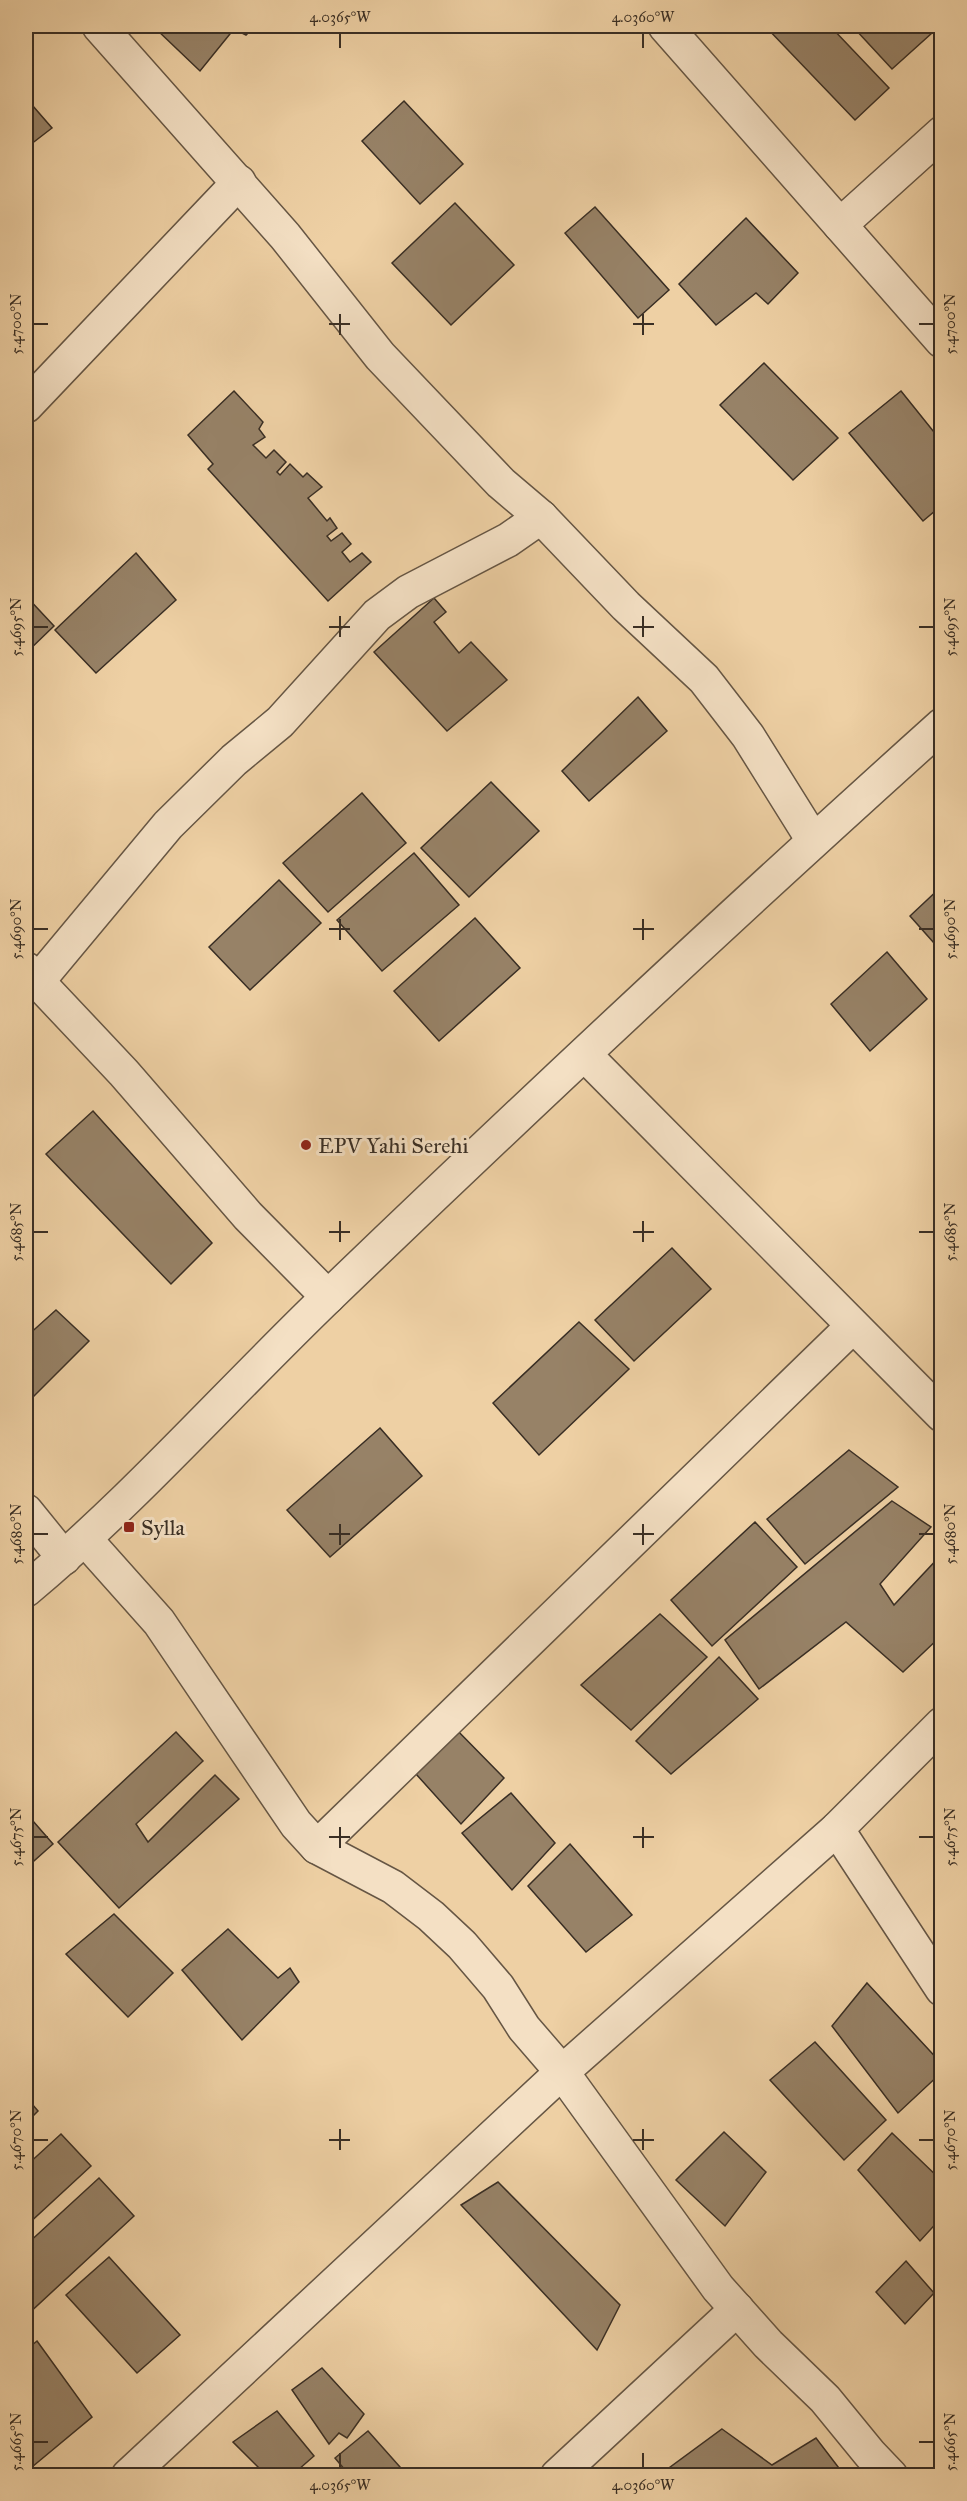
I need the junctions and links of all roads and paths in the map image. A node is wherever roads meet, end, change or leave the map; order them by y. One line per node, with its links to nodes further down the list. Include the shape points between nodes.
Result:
1 (99, 26): 4 (street)
2 (665, 26): 5 (street)
3 (942, 133): 5 (street)
4 (239, 182): 7 (street); 8 (street, via 380,356 501,483)
5 (840, 225): 6 (street)
6 (942, 341)
7 (26, 406)
8 (541, 517): 10 (street, via 626,606 704,679 748,736); 11 (street, via 508,540 408,592 377,615 280,722 234,760 168,825)
9 (942, 725): 10 (street)
10 (813, 840): 12 (street)
11 (32, 975): 13 (street, via 162,1115 248,1216)
12 (585, 1055): 13 (street); 14 (street)
13 (328, 1297): 17 (street)
14 (853, 1326): 15 (street); 21 (street)
15 (942, 1415)
16 (26, 1511): 17 (street)
17 (75, 1548): 18 (street); 21 (street, via 159,1622 296,1824)
18 (26, 1590)
19 (942, 1724): 20 (street)
20 (837, 1829): 22 (street); 23 (street)
21 (317, 1847): 23 (street, via 393,1887 431,1916 498,1987 524,2028)
22 (942, 1989)
23 (562, 2072): 24 (street); 25 (street)
24 (737, 2309): 26 (street); 27 (street, via 825,2399)
25 (128, 2475)
26 (557, 2475)
27 (891, 2475)

